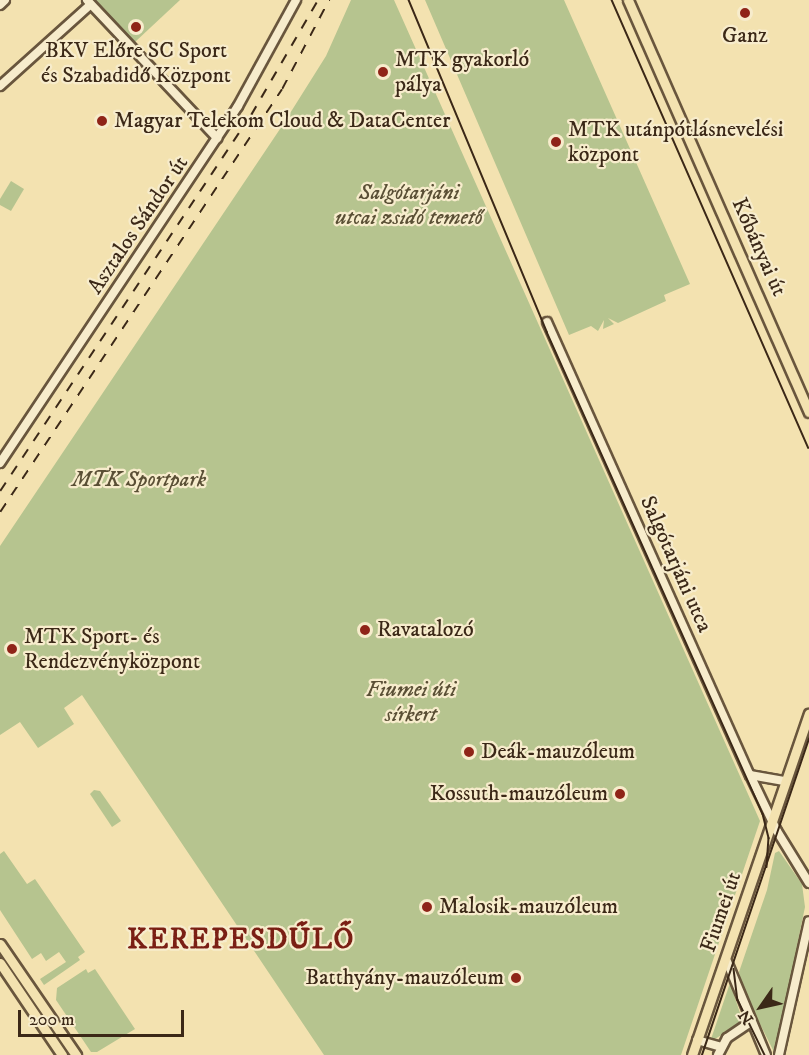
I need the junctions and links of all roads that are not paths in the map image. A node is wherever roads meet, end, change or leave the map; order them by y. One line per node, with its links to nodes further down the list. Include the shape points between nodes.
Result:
1 (296, 0): 5 (street, Asztalos Sándor út, via 273,47)
2 (628, 0): 7 (main road, Kőbányai út)
3 (89, 2): 4 (street); 5 (street)
4 (0, 86)
5 (217, 138): 8 (street, Asztalos Sándor út)
6 (547, 322): 10 (street, Salgótarjáni utca)
7 (809, 412)
8 (0, 463)
9 (809, 713): 11 (main road, Fiumei út)
10 (750, 775): 11 (street); 12 (street, Salgótarjáni utca)
11 (785, 781): 12 (main road, Fiumei út)
12 (772, 821): 13 (street, Salgótarjáni utca); 16 (main road, Fiumei út)
13 (809, 883)
14 (809, 921): 25 (street)
15 (0, 944): 22 (main road)
16 (726, 959): 18 (street, via 750,1014); 19 (main road, Fiumei út)
17 (0, 963): 21 (main road)
18 (749, 1023): 20 (street, via 727,1038); 24 (street)
19 (697, 1040): 20 (street); 23 (main road, Fiumei út)
20 (720, 1051)
21 (62, 1055)
22 (76, 1055)
23 (692, 1055)
24 (766, 1055)
25 (779, 1055)

